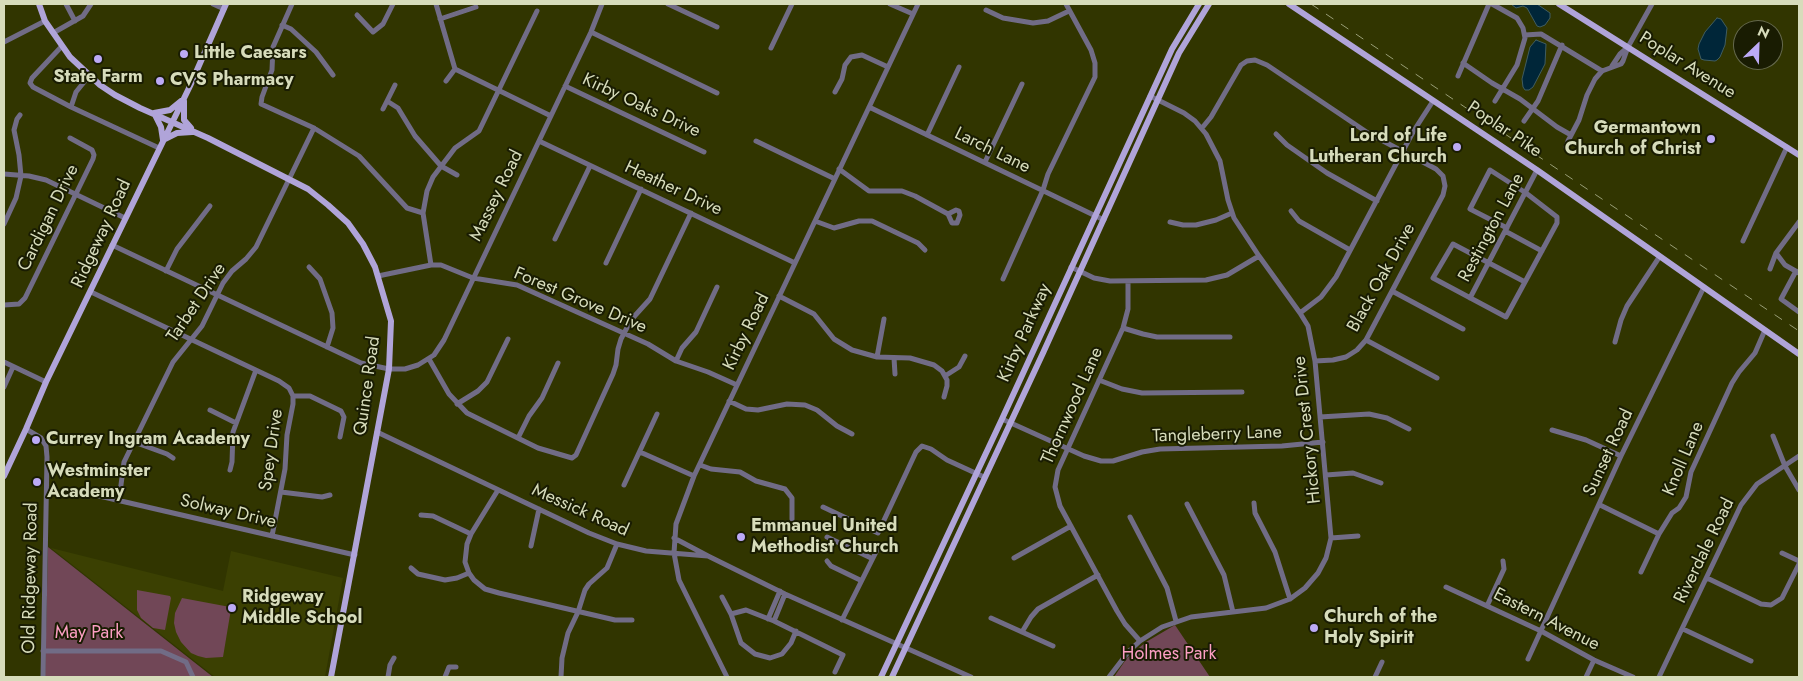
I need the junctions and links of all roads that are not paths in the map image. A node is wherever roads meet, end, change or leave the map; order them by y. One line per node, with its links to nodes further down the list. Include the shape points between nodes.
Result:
1 (39, 4): 28 (main road, Quince Road)
2 (66, 4): 29 (street)
3 (91, 4): 29 (street)
4 (212, 4): 20 (street)
5 (292, 4): 30 (street)
6 (393, 4): 26 (street, via 383,24 373,32)
7 (436, 4): 27 (street)
8 (602, 4): 32 (street, Massey Road)
9 (668, 4): 31 (street)
10 (792, 4): 39 (street)
11 (890, 4): 25 (street)
12 (918, 4): 25 (street, Kirby Road)
13 (1066, 4): 24 (street)
14 (1199, 4): 56 (main road, Kirby Parkway, via 1180,33)
15 (1209, 4): 59 (main road, Kirby Parkway, via 1179,53)
16 (1288, 4): 60 (main road, Poplar Pike)
17 (1491, 4): 34 (street, via 1517,18); 40 (street)
18 (1559, 4): 38 (main road, Poplar Avenue)
19 (1652, 4): 38 (street)
20 (225, 6): 57 (main road, Ridgeway Road)
21 (476, 7): 27 (street)
22 (986, 10): 24 (street, via 1003,18 1038,23)
23 (537, 11): 53 (street)
24 (1069, 11): 98 (street, via 1091,50 1095,77)
25 (913, 14): 41 (street, Kirby Road)
26 (358, 15)
27 (440, 19): 43 (street)
28 (45, 21): 33 (main road, Quince Road); 35 (street)
29 (75, 21): 33 (street)
30 (282, 25): 45 (street, via 316,52); 71 (street, via 273,47 272,70 261,104)
31 (717, 27)
32 (591, 32): 51 (street, Massey Road); 55 (street)
33 (53, 34): 37 (main road, Quince Road)
34 (1525, 35): 36 (street, via 1541,34); 52 (street, via 1517,65)
35 (4, 42)
36 (1562, 45): 44 (street); 64 (street)
37 (62, 46): 46 (main road, Quince Road); 62 (street, via 30,82 33,87)
38 (1628, 47): 44 (street, via 1621,64); 82 (main road, Poplar Avenue)
39 (771, 48)
40 (1463, 64): 47 (street); 52 (street)
41 (888, 67): 54 (street, via 862,55 851,57 844,65 842,79); 63 (street, Kirby Road)
42 (959, 67): 75 (street)
43 (455, 68): 48 (street); 53 (street)
44 (1602, 72): 76 (street, via 1591,87 1580,120)
45 (333, 75)
46 (89, 76): 62 (street, via 76,92); 66 (main road, Quince Road, via 115,95)
47 (1458, 76)
48 (446, 81)
49 (1022, 84): 87 (street)
50 (395, 85): 58 (street)
51 (565, 86): 68 (street, Massey Road); 85 (street, Kirby Oaks Drive)
52 (1503, 89): 61 (street); 64 (street)
53 (499, 92): 68 (street); 88 (street, via 478,131 455,148)
54 (835, 92)
55 (717, 93)
56 (1150, 96): 59 (street, Hickory Crest Drive); 108 (main road, Kirby Parkway)
57 (184, 98): 66 (main road, via 170,110); 69 (main road, Ridgeway Road); 73 (main road, via 184,120)
58 (387, 100): 65 (street); 88 (street, via 398,108 414,136)
59 (1158, 100): 72 (street, Hickory Crest Drive, via 1184,113); 110 (main road, Kirby Parkway)
60 (1433, 101): 84 (street); 91 (main road, Poplar Pike)
61 (1495, 101)
62 (71, 107): 83 (street)
63 (869, 107): 75 (street, Larch Lane); 90 (street, Kirby Road)
64 (1534, 108): 70 (street); 76 (street, via 1557,128)
65 (383, 109)
66 (154, 113): 69 (main road, Quince Road); 78 (main road)
67 (20, 115): 94 (street, via 14,130)
68 (551, 116): 79 (street, Massey Road)
69 (172, 121): 73 (main road, Quince Road); 78 (main road, Ridgeway Road)
70 (1524, 121)
71 (314, 128): 95 (street, Tarbet Drive); 104 (street, via 359,156 407,208)
72 (1202, 128): 84 (street, via 1241,65 1255,60); 106 (street, Hickory Crest Drive, via 1219,157)
73 (196, 132): 78 (main road, via 177,133); 95 (main road, Quince Road)
74 (1276, 134): 101 (street, via 1327,172)
75 (927, 135): 87 (street, Larch Lane)
76 (1571, 135): 81 (street)
77 (70, 138): 100 (street, Cardigan Drive, via 90,148 94,155)
78 (163, 140): 83 (main road, Ridgeway Road)
79 (539, 141): 89 (street, Heather Drive); 136 (street, Massey Road)
80 (756, 141): 96 (street)
81 (1566, 147)
82 (1787, 147): 86 (main road, Poplar Avenue); 117 (street)
83 (158, 148): 109 (main road, Ridgeway Road)
84 (1402, 151): 101 (street); 142 (street, Black Oak Drive, via 1436,169 1444,178 1445,186)
85 (704, 152)
86 (1799, 155)
87 (985, 162): 98 (street, Larch Lane)
88 (441, 166): 93 (street); 104 (street, via 427,191)
89 (590, 166): 97 (street, Heather Drive); 116 (street)
90 (839, 169): 96 (street, Kirby Road); 107 (street, via 868,191 906,192)
91 (1538, 170): 99 (street, Restington Lane); 124 (main road, Poplar Pike)
92 (4, 174): 94 (street)
93 (457, 175)
94 (21, 176): 100 (street, via 46,180); 114 (street, via 15,201)
95 (290, 178): 135 (main road, Quince Road, via 342,217 367,251); 144 (street, Tarbet Drive, via 256,247 228,275)
96 (834, 178): 111 (street, Kirby Road)
97 (641, 189): 105 (street, Heather Drive); 125 (street)
98 (1043, 190): 108 (street, Larch Lane); 137 (street)
99 (1526, 193): 115 (street, Restington Lane); 115 (street, via 1490,170 1470,209); 121 (street, via 1556,214 1558,220)
100 (76, 194): 109 (street); 147 (street, Cardigan Drive, via 25,298 19,304)
101 (1377, 201): 120 (street)
102 (210, 206): 132 (street, via 177,249)
103 (1291, 212): 120 (street, via 1299,221)
104 (422, 213): 128 (street)
105 (691, 213): 126 (street, Heather Drive); 154 (street, via 650,299)
106 (1232, 213): 112 (street, via 1196,224); 123 (street, Hickory Crest Drive)
107 (948, 214)
108 (1095, 216): 110 (street, Larch Lane); 130 (main road, Kirby Parkway)
109 (125, 218): 118 (main road, Ridgeway Road)
110 (1104, 220): 133 (main road, Kirby Parkway)
111 (815, 221): 119 (street, via 834,228 872,221 918,243); 126 (street, Kirby Road)
112 (1170, 222)
113 (1799, 222): 122 (street)
114 (4, 224)
115 (1506, 230): 121 (street); 127 (street, Restington Lane)
116 (555, 239)
117 (1742, 241)
118 (112, 245): 132 (street); 143 (main road, Ridgeway Road)
119 (925, 250)
120 (1350, 250): 149 (street, via 1329,287)
121 (1542, 251): 139 (street)
122 (1776, 253): 131 (street); 134 (street, via 1785,265)
123 (1259, 256): 138 (street, via 1219,278); 149 (street, Hickory Crest Drive)
124 (1660, 256): 141 (main road, Poplar Pike); 159 (street, via 1628,306)
125 (606, 263)
126 (795, 263): 145 (street, Kirby Road)
127 (1489, 263): 139 (street); 146 (street, Restington Lane); 146 (street, via 1453,244 1433,278)
128 (431, 265): 135 (street, Forest Grove Drive); 136 (street, Forest Grove Drive, via 440,265)
129 (309, 268): 160 (street, via 322,285 332,313 333,328)
130 (1071, 268): 133 (street); 188 (main road, Kirby Parkway)
131 (1770, 269)
132 (166, 271): 144 (street)
133 (1080, 272): 138 (street, via 1104,280); 189 (main road, Kirby Parkway)
134 (1798, 272): 148 (street, via 1781,299)
135 (378, 276): 171 (main road, Quince Road, via 391,321)
136 (473, 278): 154 (street, Forest Grove Drive, via 517,285); 165 (street, Massey Road, via 442,344)
137 (1003, 279)
138 (1128, 282): 151 (street, Thornwood Lane, via 1128,309)
139 (1525, 282): 146 (street, via 1506,317)
140 (717, 287): 166 (street, via 696,332)
141 (1704, 287): 153 (main road, Poplar Pike); 203 (street, Sunset Road)
142 (1392, 291): 152 (street); 158 (street, Black Oak Drive)
143 (91, 292): 157 (street); 177 (main road, Ridgeway Road)
144 (216, 295): 157 (street, Tarbet Drive, via 202,326); 160 (street)
145 (780, 296): 163 (street, via 814,314 830,335 843,345); 178 (street, Kirby Road)
146 (1470, 298)
147 (4, 305)
148 (1799, 312)
149 (1300, 313): 168 (street, Hickory Crest Drive, via 1311,334)
150 (884, 319): 163 (street)
151 (1123, 328): 155 (street, via 1157,337); 176 (street, Thornwood Lane)
152 (1463, 329)
153 (1765, 330): 161 (main road, Poplar Pike); 232 (street, Knoll Lane, via 1755,354 1732,383 1691,472 1686,497)
154 (624, 333): 166 (street, Forest Grove Drive); 198 (street, via 614,374 572,458)
155 (1230, 336)
156 (508, 339): 184 (street, via 484,385)
157 (191, 340): 172 (street); 199 (street, Tarbet Drive, via 173,362)
158 (1366, 340): 168 (street, Black Oak Drive, via 1346,357); 175 (street)
159 (1615, 342)
160 (327, 347): 171 (street, via 361,362)
161 (1799, 354)
162 (964, 356): 174 (street, via 959,367)
163 (876, 357): 164 (street)
164 (894, 358): 173 (street); 174 (street, via 925,361)
165 (429, 359): 171 (street, via 411,367); 184 (street)
166 (676, 361): 178 (street, Forest Grove Drive)
167 (4, 362): 170 (street)
168 (1316, 362): 187 (street, Hickory Crest Drive)
169 (558, 363): 198 (street)
170 (13, 366): 177 (street); 179 (street)
171 (389, 369): 194 (main road, Quince Road)
172 (256, 370): 181 (street, via 284,383); 190 (street)
173 (895, 374)
174 (945, 376): 182 (street)
175 (1437, 378)
176 (1099, 380): 180 (street, via 1142,393); 201 (street, Thornwood Lane)
177 (46, 382): 192 (main road, Ridgeway Road)
178 (737, 385): 183 (street, Kirby Road)
179 (4, 387)
180 (1242, 392)
181 (293, 396): 197 (street, via 310,396 341,411 344,417); 218 (street, Spey Drive)
182 (944, 397)
183 (729, 401): 195 (street, via 746,409 758,410 787,404 805,405); 206 (street, Kirby Road)
184 (457, 404): 198 (street)
185 (210, 410): 190 (street)
186 (658, 414): 202 (street)
187 (1320, 417): 191 (street, via 1369,414); 200 (street, Hickory Crest Drive)
188 (1002, 419): 189 (street, Tangleberry Lane); 209 (main road, Kirby Parkway)
189 (1010, 422): 201 (street, Tangleberry Lane); 213 (main road, Kirby Parkway)
190 (236, 423): 208 (street)
191 (1410, 428)
192 (26, 429): 211 (main road, Ridgeway Road); 277 (street, Old Ridgeway Road, via 41,438 47,457)
193 (1552, 430): 203 (street, via 1586,440)
194 (377, 432): 216 (street, Messick Road); 243 (main road, Quince Road)
195 (852, 434)
196 (1773, 436): 207 (street)
197 (340, 437)
198 (518, 438)
199 (134, 442): 205 (street); 221 (street, Tarbet Drive, via 124,465)
200 (1323, 442): 201 (street, Tangleberry Lane, via 1272,447 1155,450 1107,462); 210 (street, Hickory Crest Drive)
201 (1068, 449): 230 (street, Thornwood Lane, via 1056,474 1055,487)
202 (640, 452): 212 (street); 215 (street)
203 (1621, 456): 224 (street, Sunset Road)
204 (1799, 456): 207 (street, Riverdale Road)
205 (173, 458)
206 (700, 465): 212 (street, Kirby Road); 229 (street, via 743,473 756,481 785,489 792,501)
207 (1784, 466): 217 (street); 254 (street, Riverdale Road, via 1749,493)
208 (230, 470)
209 (977, 473): 213 (street); 225 (street, via 920,447 878,533); 274 (main road, Kirby Parkway)
210 (1326, 475): 214 (street, via 1354,473); 237 (street, Hickory Crest Drive)
211 (4, 476)
212 (694, 476): 236 (street, Kirby Road)
213 (984, 477): 276 (main road, Kirby Parkway)
214 (1381, 483)
215 (624, 486)
216 (498, 490): 226 (street, Messick Road); 231 (street)
217 (1799, 490)
218 (281, 492): 220 (street); 233 (street, Spey Drive)
219 (95, 495): 221 (street, Solway Drive)
220 (330, 495)
221 (119, 500): 233 (street, Solway Drive)
222 (1254, 503): 259 (street)
223 (1187, 504): 262 (street, via 1224,575)
224 (1600, 505): 232 (street); 271 (street, Sunset Road)
225 (823, 507)
226 (539, 509): 238 (street, Messick Road); 239 (street)
227 (421, 515): 231 (street, via 431,515)
228 (1130, 517): 268 (street, via 1165,582)
229 (792, 519)
230 (1071, 526): 246 (street); 253 (street, Thornwood Lane)
231 (471, 534): 252 (street, via 465,552)
232 (1659, 534): 251 (street, Knoll Lane)
233 (272, 536): 243 (street, Solway Drive)
234 (1358, 536): 237 (street)
235 (827, 537): 245 (street)
236 (674, 538): 242 (street, Kirby Road); 244 (street)
237 (1331, 538): 259 (street, Hickory Crest Drive, via 1318,573 1305,588)
238 (617, 544): 242 (street, Messick Road, via 646,552); 261 (street, via 607,568 584,590)
239 (531, 546)
240 (878, 548): 245 (street)
241 (1782, 553): 249 (street)
242 (674, 554): 244 (street, Messick Road); 291 (street, Kirby Road, via 679,580)
243 (355, 555): 287 (main road, Quince Road)
244 (708, 556): 257 (street, Messick Road)
245 (871, 558): 255 (street)
246 (1014, 558)
247 (827, 561): 255 (street)
248 (1503, 561): 260 (street, via 1504,569)
249 (1799, 562): 254 (street, via 1782,598 1771,605 1761,604)
250 (411, 568): 252 (street, via 418,574 445,580)
251 (1641, 572)
252 (469, 574): 261 (street, via 489,590)
253 (1098, 575): 272 (street, via 1038,610); 273 (street, Thornwood Lane, via 1121,617)
254 (1707, 578): 269 (street, Riverdale Road)
255 (860, 580): 267 (street)
256 (1446, 587): 260 (street, Eastern Avenue)
257 (783, 592): 266 (street); 267 (street, Messick Road)
258 (722, 597): 263 (street)
259 (1290, 598): 262 (street, Hickory Crest Drive, via 1266,608)
260 (1487, 606): 271 (street, Eastern Avenue)
261 (578, 612): 265 (street, via 619,621); 290 (street, via 568,633)
262 (1233, 612): 268 (street, Hickory Crest Drive)
263 (731, 614): 266 (street, via 746,610); 270 (street, via 745,647 770,658 782,654)
264 (991, 618): 272 (street)
265 (632, 620)
266 (771, 620): 270 (street)
267 (842, 620): 274 (street, Messick Road)
268 (1176, 621): 273 (street, Hickory Crest Drive)
269 (1683, 628): 281 (street); 299 (street, Riverdale Road)
270 (796, 631): 284 (street, via 843,655)
271 (1541, 631): 279 (street, Sunset Road); 280 (street, Eastern Avenue)
272 (1022, 632): 275 (street)
273 (1140, 640): 295 (street, Hickory Crest Drive)
274 (897, 645): 276 (street, Messick Road); 292 (main road, Kirby Parkway)
275 (1053, 646)
276 (905, 649): 293 (main road, Kirby Parkway); 294 (street, Messick Road)
277 (43, 651): 285 (street, Old Ridgeway Road); 286 (street, via 161,651 186,662)
278 (394, 658): 288 (street)
279 (1528, 659)
280 (1594, 660): 297 (street); 298 (street, Eastern Avenue)
281 (1751, 661)
282 (1382, 662): 296 (street)
283 (456, 667): 289 (street, via 449,667)
284 (836, 672)
285 (43, 677)
286 (193, 677)
287 (332, 677)
288 (388, 677)
289 (445, 677)
290 (561, 677)
291 (727, 677)
292 (882, 677)
293 (892, 677)
294 (971, 677)
295 (1108, 677)
296 (1375, 677)
297 (1586, 677)
298 (1633, 677)
299 (1659, 677)

